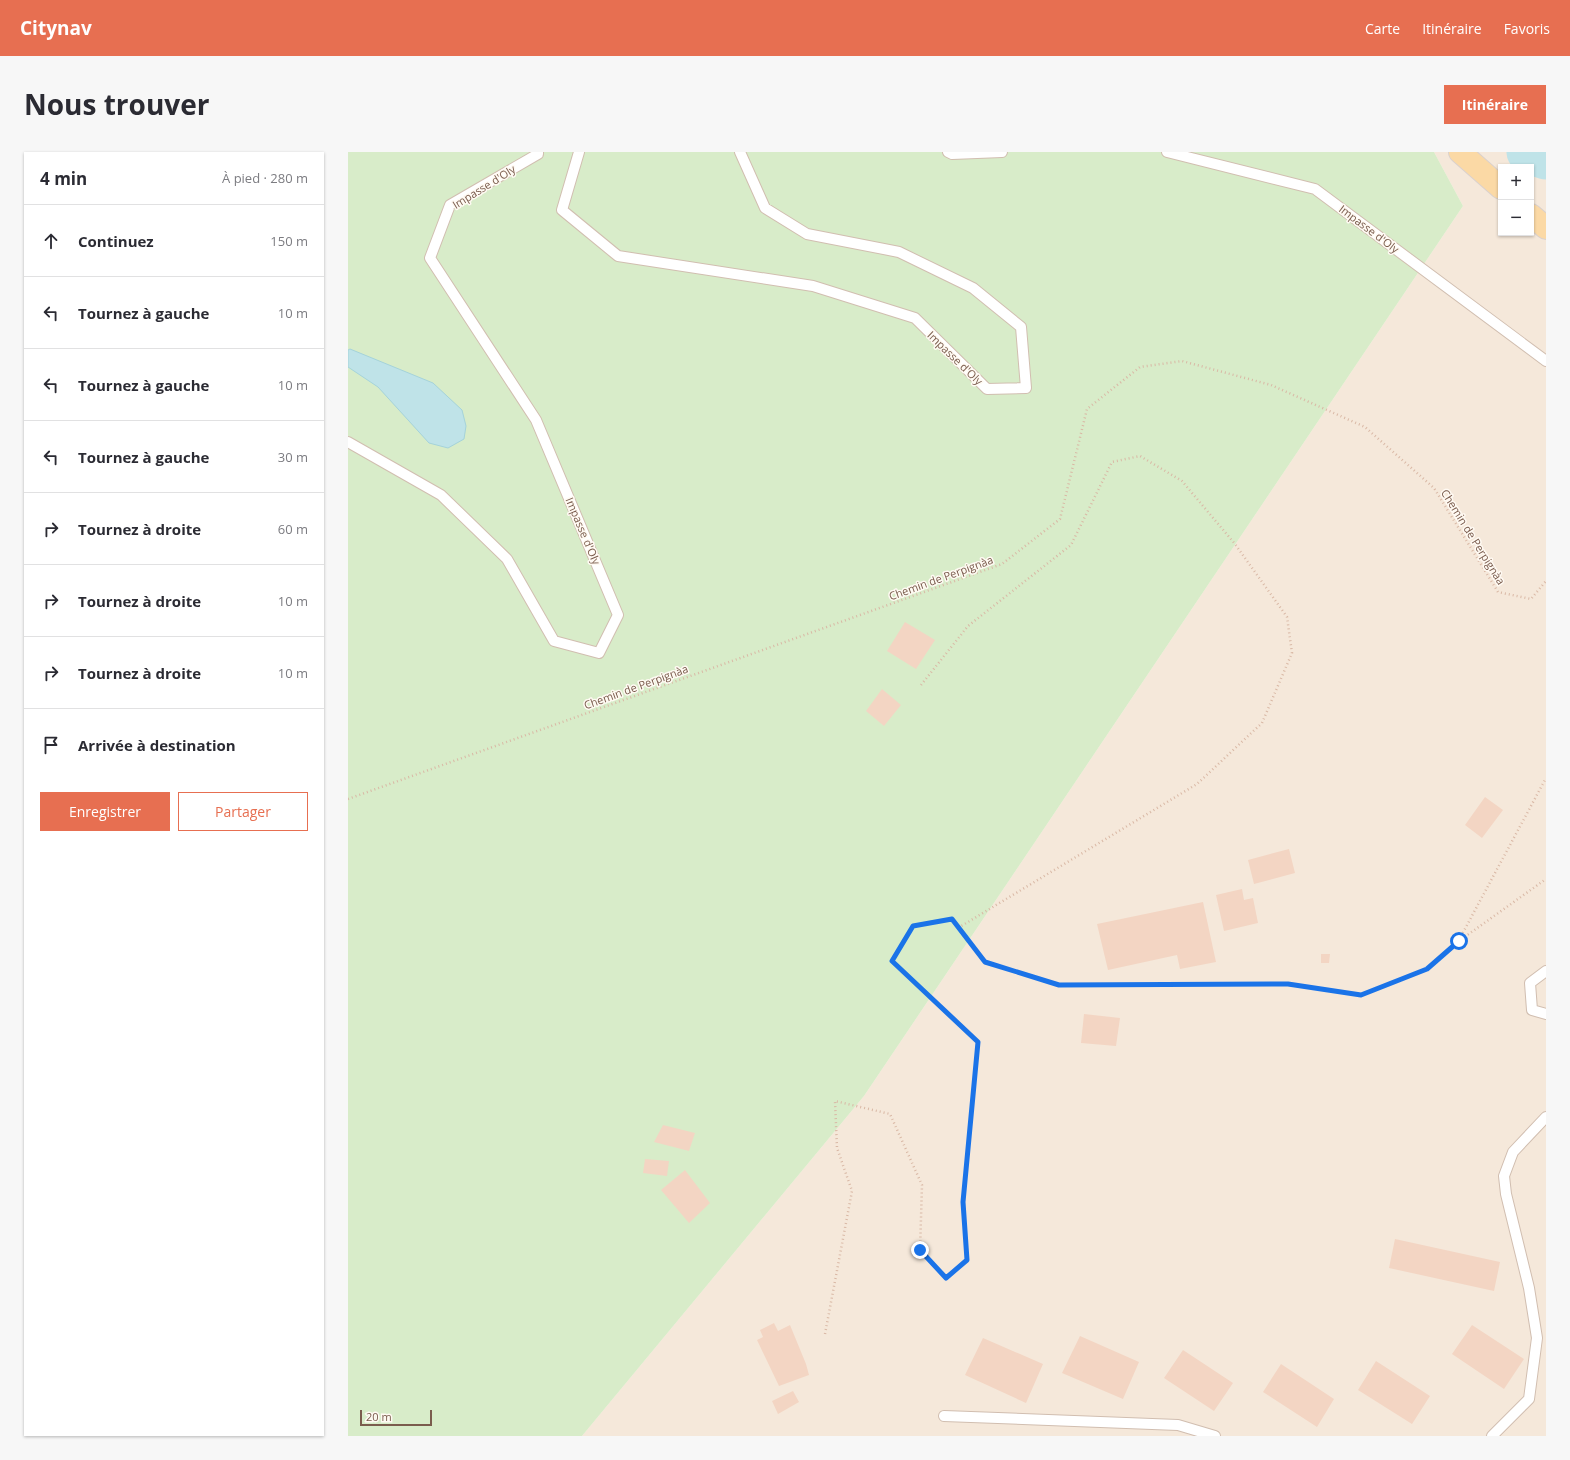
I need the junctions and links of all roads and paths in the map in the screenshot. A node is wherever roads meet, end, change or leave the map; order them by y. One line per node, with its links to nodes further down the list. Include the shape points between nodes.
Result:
1 (538, 152): 12 (lane, Impasse d'Oly, via 450,205 430,258 536,420 618,616 599,653 554,641 507,559 441,495)
2 (579, 152): 3 (lane, Impasse d'Oly, via 562,210 618,256 813,286 915,318 987,389 1026,388 1021,327 973,288 899,252 807,234 765,208)
3 (740, 152)
4 (948, 152): 5 (lane)
5 (1002, 152)
6 (1167, 152): 11 (lane, Impasse d'Oly, via 1315,189)
7 (1460, 152): 8 (main road)
8 (1498, 185)
9 (1534, 218): 10 (main road)
10 (1546, 228)
11 (1546, 361)
12 (348, 442)
13 (1546, 581): 16 (path, Chemin de Perpignàa, via 1531,599 1498,592 1434,488 1365,427 1271,385 1182,361 1140,367 1087,409 1060,519 1002,564)
14 (921, 685): 18 (path, via 968,626 1071,545 1112,462 1140,456 1182,481 1235,544 1287,617 1292,653 1262,723 1197,784)
15 (1546, 778): 19 (path)
16 (348, 799)
17 (1546, 879): 19 (path)
18 (958, 928): 19 (path, via 985,962 1059,985 1288,984 1361,995 1427,969); 23 (path, via 952,919 913,926 892,961 978,1042 963,1202 967,1260 946,1278 920,1250 922,1185 890,1114 835,1101 837,1148 852,1191)
19 (1459, 941)
20 (1546, 971): 21 (lane, via 1530,983 1532,1010)
21 (1546, 1014)
22 (1546, 1117): 26 (lane, via 1513,1152 1504,1176 1529,1288 1537,1338 1529,1400)
23 (825, 1334)
24 (944, 1416): 25 (lane, via 1178,1424)
25 (1215, 1436)
26 (1492, 1436)

